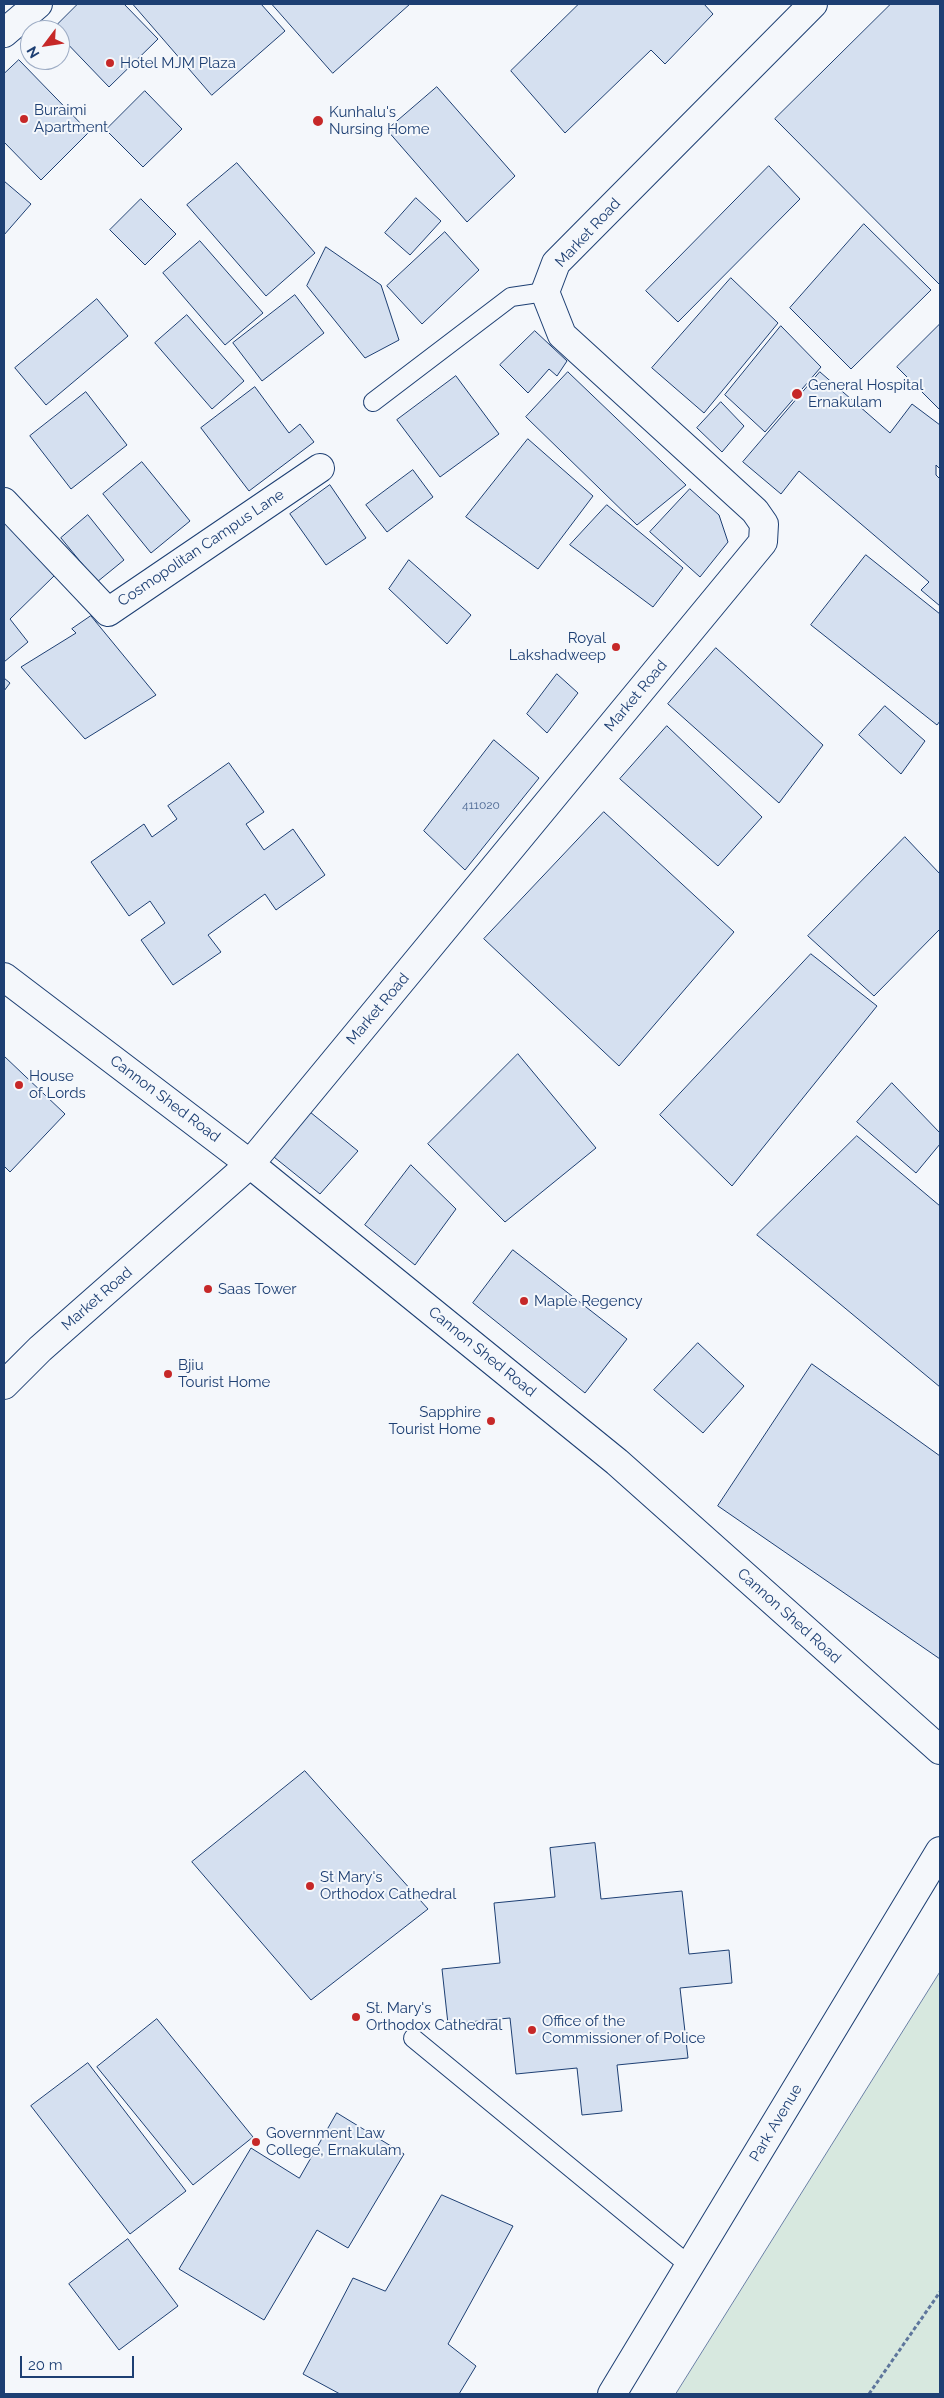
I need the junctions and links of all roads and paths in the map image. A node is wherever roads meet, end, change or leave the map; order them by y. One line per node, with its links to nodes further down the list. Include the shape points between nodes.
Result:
1 (38, 4): 3 (street)
2 (813, 4): 4 (street, Market Road, via 556,263)
3 (4, 33)
4 (546, 292): 5 (lane, via 511,297); 9 (street, Market Road, via 562,335 755,511 764,524 763,542)
5 (373, 402)
6 (320, 468): 7 (street, Cosmopolitan Campus Lane, via 108,612)
7 (4, 502)
8 (4, 977): 9 (street, Cannon Shed Road)
9 (250, 1164): 10 (street, Market Road, via 40,1349); 11 (street, Cannon Shed Road, via 617,1462)
10 (4, 1385)
11 (940, 1750)
12 (940, 1851): 14 (street, Park Avenue)
13 (413, 2038): 14 (lane)
14 (690, 2266): 16 (street, Park Avenue)
15 (940, 2292): 17 (path)
16 (612, 2394)
17 (869, 2394)

